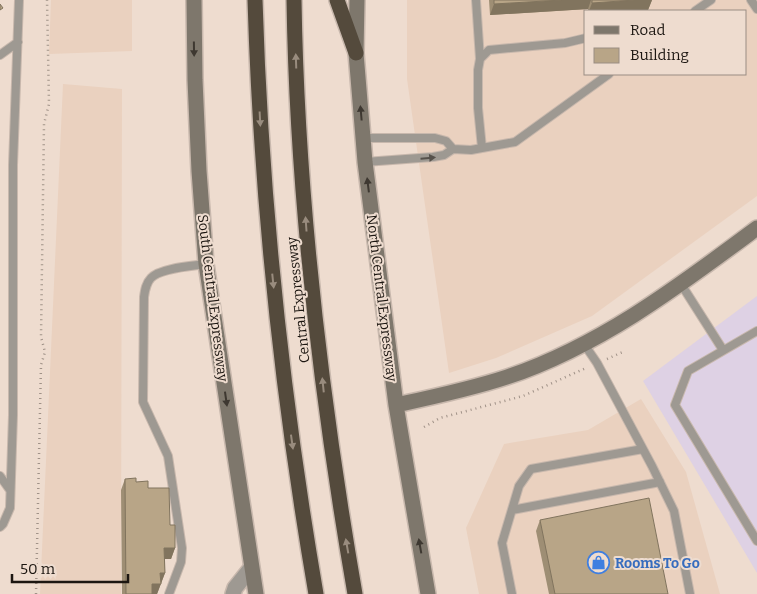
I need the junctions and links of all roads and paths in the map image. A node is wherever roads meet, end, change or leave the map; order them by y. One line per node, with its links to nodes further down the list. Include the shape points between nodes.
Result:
1 (19, 0): 15 (lane)
2 (47, 0): 42 (path, via 49,104 44,124 41,337 44,352 41,365)
3 (194, 0): 25 (main road, South Central Expressway, one-way to 25, via 199,171)
4 (255, 0): 46 (highway, Central Expressway, one-way to 46, via 261,142 276,313)
5 (294, 0): 47 (highway, Central Expressway, one-way to 5, via 324,396 307,235)
6 (337, 0): 16 (highway)
7 (356, 0): 16 (main road, North Central Expressway)
8 (476, 0): 18 (lane)
9 (696, 0): 12 (lane)
10 (711, 0): 12 (lane)
11 (751, 0): 13 (lane)
12 (699, 9)
13 (757, 9)
14 (584, 38): 18 (lane, via 489,50)
15 (18, 42): 17 (lane); 37 (lane, via 13,164)
16 (356, 53): 20 (main road, North Central Expressway, one-way to 16)
17 (0, 55)
18 (480, 59): 21 (lane, via 478,108)
19 (607, 75): 21 (lane, via 515,142)
20 (363, 138): 22 (lane, via 435,138 446,141); 23 (main road, North Central Expressway)
21 (482, 148): 22 (lane)
22 (454, 149): 23 (lane, one-way to 22, via 433,158)
23 (365, 162): 32 (main road, North Central Expressway, one-way to 23)
24 (757, 228): 26 (main road)
25 (206, 264): 41 (main road, South Central Expressway, one-way to 41); 43 (lane, via 157,273 146,285 144,297 143,402 168,456 182,548 181,562)
26 (681, 284): 28 (main road); 29 (lane)
27 (757, 331): 29 (lane)
28 (584, 344): 31 (lane); 32 (main road, via 506,378)
29 (723, 350): 40 (lane, via 688,371 675,405)
30 (625, 351): 31 (path)
31 (597, 363): 33 (path, via 523,396 440,418); 34 (lane)
32 (396, 405): 48 (main road, North Central Expressway, one-way to 32)
33 (424, 427)
34 (643, 448): 36 (lane); 38 (lane, via 531,469 519,486)
35 (0, 476): 37 (lane)
36 (660, 482): 38 (lane); 50 (lane, via 674,511)
37 (10, 490): 39 (lane, via 10,508)
38 (512, 510): 49 (lane, via 502,543)
39 (0, 527)
40 (757, 540)
41 (250, 568): 44 (street); 45 (main road, South Central Expressway)
42 (36, 594)
43 (169, 594)
44 (233, 594)
45 (256, 594)
46 (316, 594)
47 (355, 594)
48 (428, 594)
49 (512, 594)
50 (690, 594)

